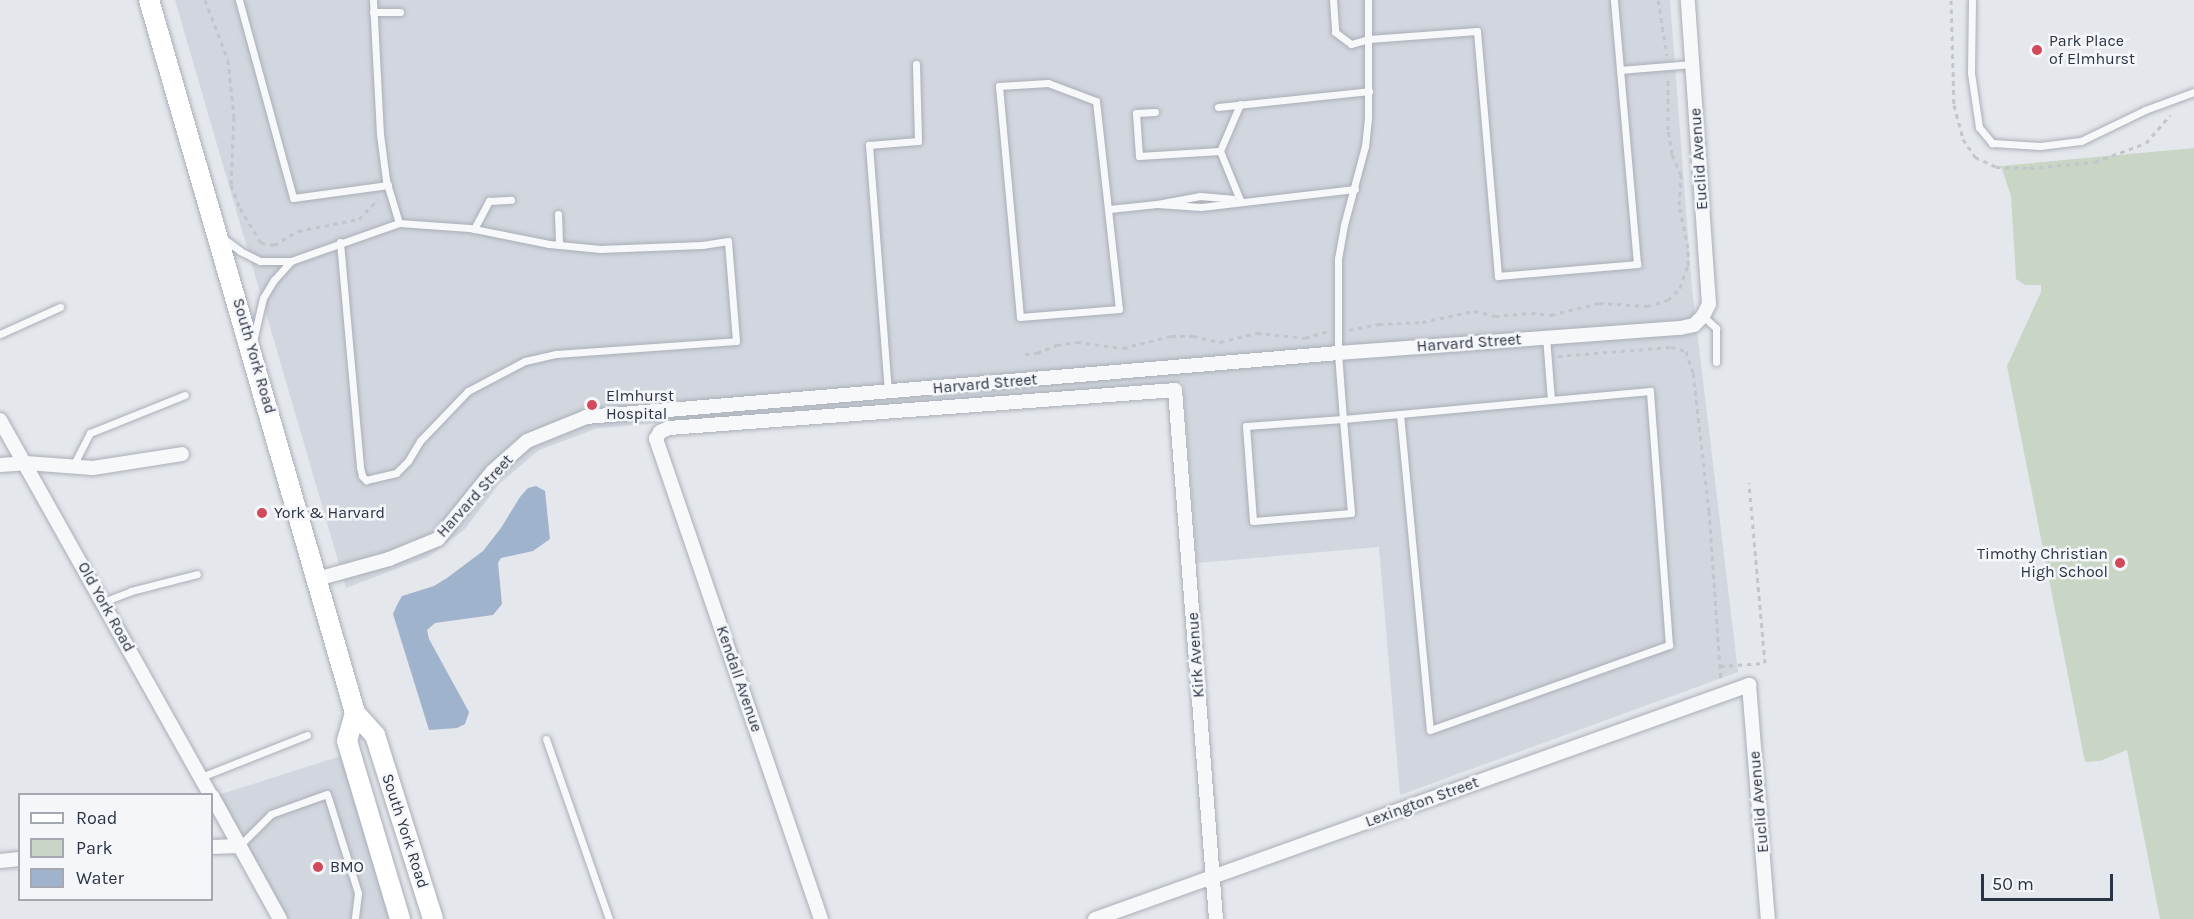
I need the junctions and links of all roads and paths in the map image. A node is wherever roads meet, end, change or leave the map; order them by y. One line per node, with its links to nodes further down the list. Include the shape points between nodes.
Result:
1 (149, 0): 34 (main road, South York Road)
2 (205, 0): 26 (path, via 228,60 234,117 231,185 261,243 274,245 298,231 359,219 375,205)
3 (239, 0): 26 (lane, via 293,198)
4 (373, 0): 12 (lane)
5 (1333, 0): 14 (lane, via 1335,32 1351,44)
6 (1368, 0): 14 (lane)
7 (1614, 0): 18 (lane)
8 (1658, 0): 17 (path)
9 (1688, 0): 16 (street, Euclid Avenue)
10 (1952, 0): 23 (path, via 1954,105 1963,140 1975,157 1996,166 2030,168 2095,162 2146,143 2170,113)
11 (1972, 0): 20 (lane, via 1972,84 1979,127 1992,143 2040,146 2081,141)
12 (373, 12): 13 (lane); 26 (lane, via 377,107)
13 (400, 12)
14 (1369, 39): 18 (lane, via 1477,31 1498,276 1637,264); 19 (lane)
15 (916, 64): 49 (lane, via 918,141 869,145)
16 (1692, 64): 17 (lane); 39 (street, Euclid Avenue, via 1709,304)
17 (1668, 66): 18 (lane); 40 (path, via 1668,130 1681,175 1679,205 1688,248 1688,265 1680,288 1668,300 1647,306 1599,303 1551,315 1495,316 1474,311 1422,322)
18 (1620, 70)
19 (1369, 91): 21 (lane); 27 (lane, via 1365,146)
20 (2194, 92)
21 (1240, 104): 22 (lane); 25 (lane)
22 (1218, 106)
23 (2178, 111)
24 (1155, 112): 25 (lane, via 1136,113 1139,156)
25 (1220, 151): 29 (lane)
26 (388, 185): 32 (lane)
27 (1355, 189): 29 (lane); 40 (lane, via 1338,258)
28 (511, 200): 33 (lane, via 489,201)
29 (1240, 200): 30 (lane, via 1201,207 1157,204)
30 (1109, 209): 30 (lane, via 1096,101 1048,83 999,86 1020,317 1119,309)
31 (558, 214): 36 (lane)
32 (399, 223): 33 (lane); 35 (lane)
33 (474, 229): 36 (lane)
34 (219, 234): 37 (lane, via 253,259); 43 (main road, South York Road)
35 (340, 242): 36 (lane, via 360,467 366,480 396,473 420,441 468,391 525,361 556,354 736,341 728,241 636,249); 37 (lane)
36 (559, 246)
37 (291, 261): 43 (lane, via 263,298)
38 (60, 308): 41 (lane)
39 (1703, 316): 42 (street, Harvard Street, via 1694,325 1680,328); 47 (lane, via 1716,328)
40 (1339, 330): 44 (lane); 45 (path, via 1320,331 1305,338 1257,333 1220,342 1171,336 1123,348 1077,342)
41 (0, 334)
42 (1546, 338): 44 (street, Harvard Street); 46 (lane)
43 (252, 348): 62 (main road, South York Road)
44 (1338, 353): 49 (street, Harvard Street); 53 (lane)
45 (1025, 354)
46 (1547, 357): 51 (lane); 64 (path, via 1671,347 1686,351 1693,374 1709,511)
47 (1716, 362)
48 (1176, 390): 55 (street, Harvard Street, via 669,428); 77 (street, Kirk Avenue)
49 (888, 392): 62 (street, Harvard Street, via 586,417 527,441 492,472 438,539 389,559)
50 (185, 395): 59 (lane, via 90,433)
51 (1551, 400): 52 (lane); 52 (lane, via 1650,391 1669,645 1430,730)
52 (1400, 414): 53 (lane)
53 (1343, 419): 53 (lane, via 1351,513 1253,521 1246,426)
54 (0, 420): 57 (street, Old York Road)
55 (656, 439): 83 (street, Kendall Avenue)
56 (182, 454): 59 (street)
57 (26, 464): 58 (street); 59 (street); 63 (street, Old York Road)
58 (0, 465)
59 (72, 468)
60 (1749, 483): 64 (path, via 1765,663)
61 (197, 574): 63 (lane)
62 (317, 579): 67 (main road, South York Road)
63 (103, 602): 70 (street, Old York Road)
64 (1720, 666): 66 (path)
65 (1749, 685): 66 (street, Lexington Street); 86 (street, Euclid Avenue)
66 (1722, 694): 77 (street, Lexington Street)
67 (356, 713): 80 (main road, South York Road, via 346,741); 81 (main road, South York Road, via 375,735)
68 (307, 735): 70 (lane)
69 (546, 739): 82 (lane)
70 (201, 777): 71 (street, Old York Road)
71 (210, 793)
72 (213, 799): 73 (street, Old York Road)
73 (239, 846): 74 (street); 78 (street, Old York Road); 79 (lane, via 272,814 327,794 358,893)
74 (213, 847)
75 (18, 859): 76 (street)
76 (0, 861)
77 (1213, 877): 84 (street, Lexington Street); 85 (street, Kirk Avenue)
78 (280, 919)
79 (355, 919)
80 (400, 919)
81 (433, 919)
82 (609, 919)
83 (821, 919)
84 (1095, 919)
85 (1216, 919)
86 (1768, 919)

